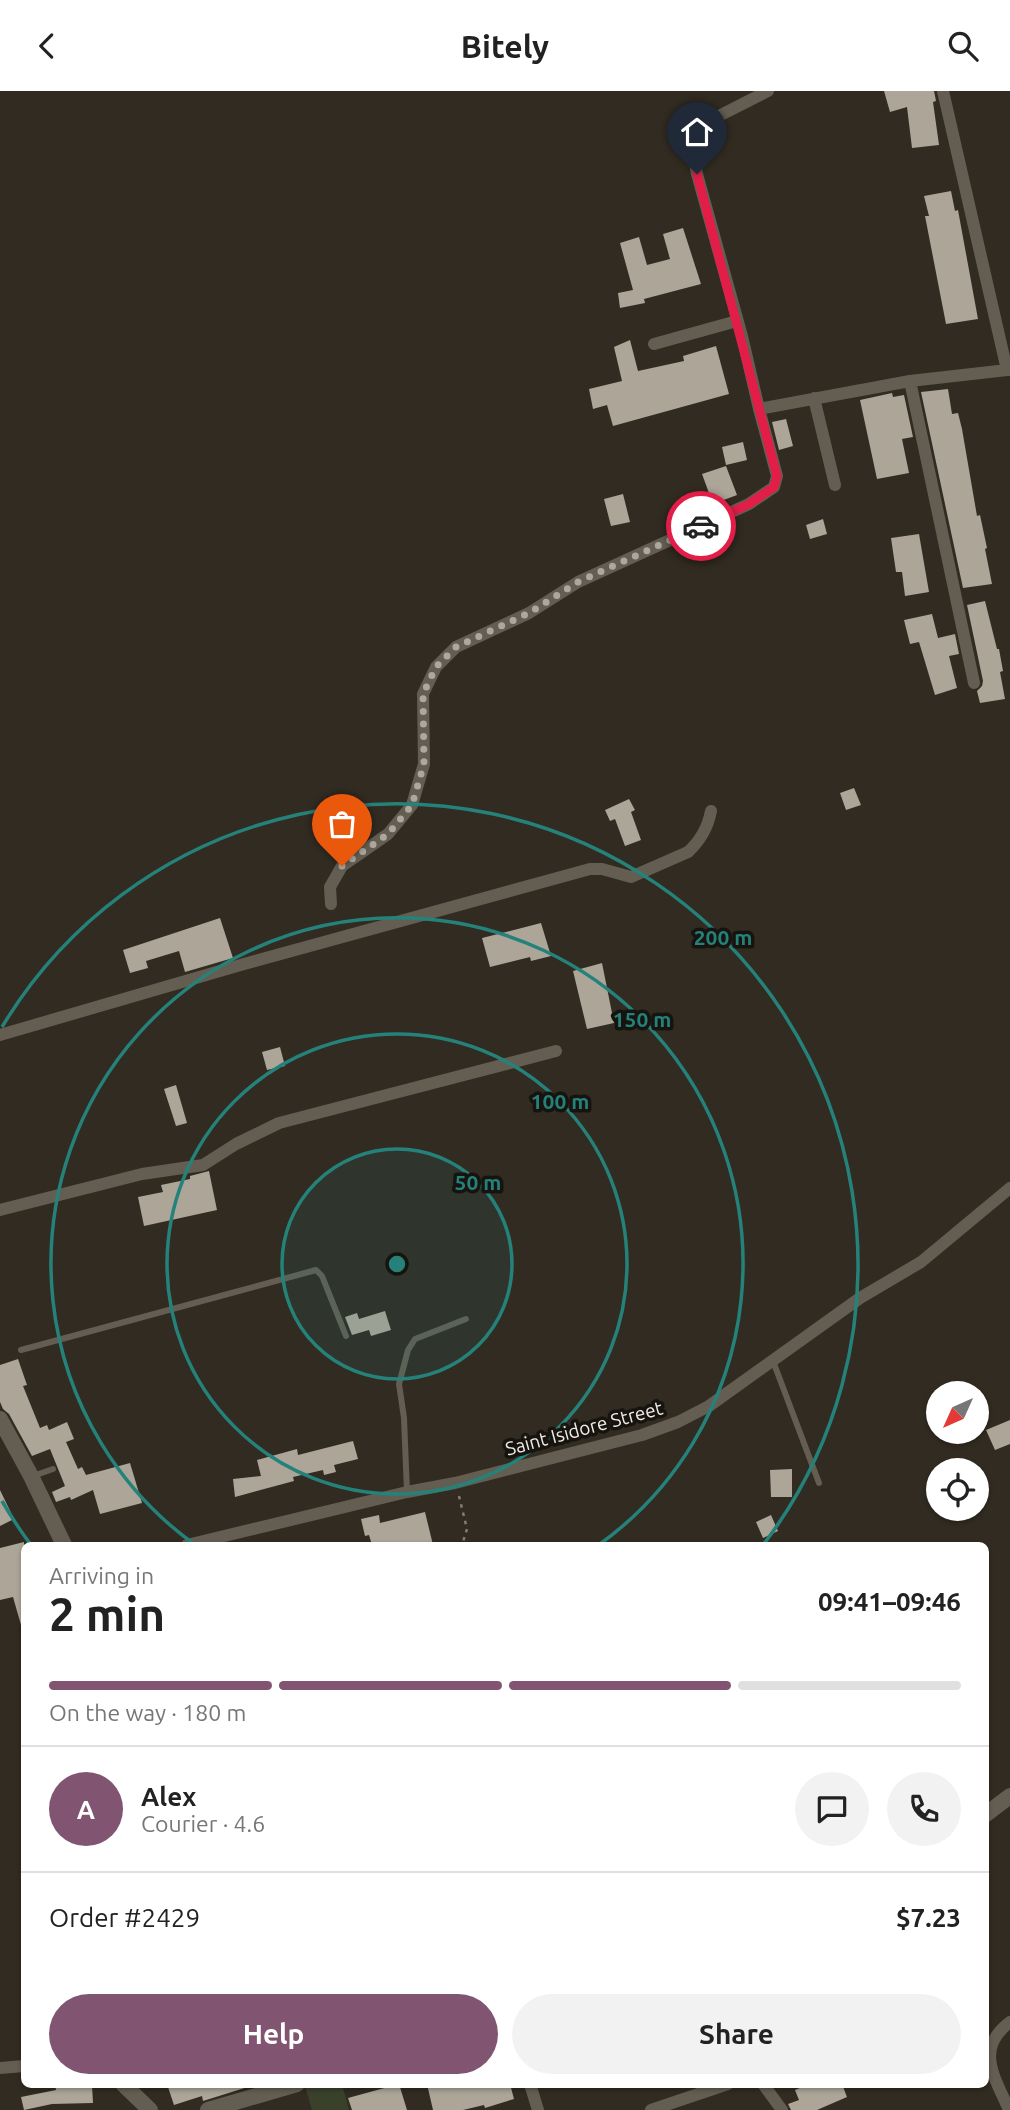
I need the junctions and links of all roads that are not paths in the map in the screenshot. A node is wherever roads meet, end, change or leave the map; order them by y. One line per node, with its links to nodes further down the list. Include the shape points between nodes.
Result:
1 (768, 91): 3 (street, via 705,123 692,146)
2 (943, 91): 5 (street)
3 (737, 321): 4 (street); 8 (street)
4 (654, 344)
5 (1008, 370): 6 (street)
6 (910, 381): 7 (street); 10 (street)
7 (814, 398): 8 (street); 9 (street)
8 (759, 409): 12 (street, via 777,476 774,487 749,504 578,582 529,613 456,647 436,667 423,694 424,764 412,805 388,834 342,866 330,887)
9 (835, 485)
10 (974, 683)
11 (711, 811): 13 (street, via 708,826 688,852 631,877 590,869)
12 (331, 904)
13 (0, 1035)
14 (556, 1051): 16 (street, via 279,1123 204,1165 142,1174)
15 (1010, 1188): 20 (street, Saint Isidore Street, via 921,1262 860,1298)
16 (0, 1210)
17 (466, 1319): 25 (lane, via 415,1339 408,1350 399,1384)
18 (346, 1336): 19 (lane, via 316,1270)
19 (20, 1350)
20 (773, 1361): 24 (lane); 25 (street, Saint Isidore Street, via 709,1406 642,1435)
21 (0, 1419): 23 (street)
22 (53, 1469): 23 (lane)
23 (31, 1476): 26 (street)
24 (819, 1483)
25 (407, 1492): 27 (street, Saint Isidore Street)
26 (63, 1542)
27 (199, 1542)
28 (1010, 1796): 29 (street)
29 (989, 1812)
30 (1010, 2022): 43 (street, via 991,2042 989,2052)
31 (21, 2066): 32 (street)
32 (0, 2068)
33 (126, 2088): 38 (street)
34 (282, 2088): 39 (street)
35 (531, 2088): 40 (street)
36 (716, 2088): 41 (street)
37 (766, 2088): 42 (street)
38 (150, 2110)
39 (208, 2110)
40 (538, 2110)
41 (650, 2110)
42 (782, 2110)
43 (1009, 2110)

